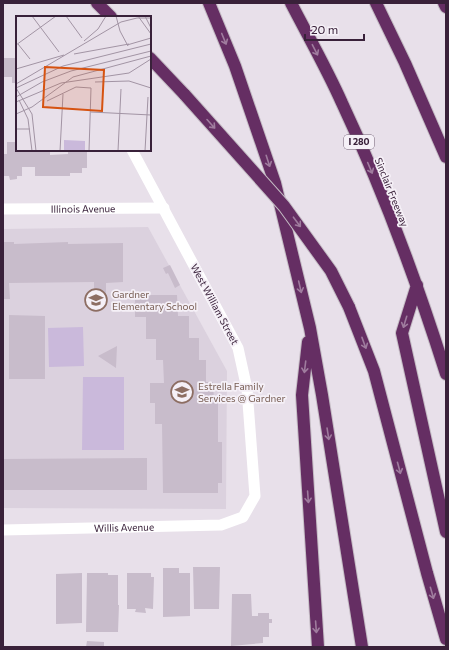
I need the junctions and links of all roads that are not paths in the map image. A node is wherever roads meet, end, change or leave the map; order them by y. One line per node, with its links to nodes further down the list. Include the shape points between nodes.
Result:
1 (97, 3): 7 (highway)
2 (209, 3): 14 (highway, one-way to 14, via 235,66 274,182)
3 (292, 3): 13 (highway, Sinclair Freeway / I 280, one-way to 13, via 342,103)
4 (376, 3): 10 (highway)
5 (444, 3): 6 (highway)
6 (446, 7)
7 (110, 16)
8 (151, 59): 19 (highway, one-way to 19, bridge, via 284,206 330,271 349,307 374,371)
9 (133, 151): 11 (street, West William Street)
10 (446, 157)
11 (164, 208): 12 (street, Illinois Avenue); 16 (street, West William Street, via 238,348 247,389 255,496)
12 (3, 209)
13 (416, 285): 15 (highway, Sinclair Freeway / I 280); 18 (highway, one-way to 18, via 402,333)
14 (310, 328): 20 (highway, one-way to 20, via 302,395); 21 (highway, one-way to 21)
15 (446, 374)
16 (243, 517): 17 (street, Willis Avenue, via 221,525)
17 (3, 530)
18 (446, 532)
19 (446, 639)
20 (318, 647)
21 (362, 647)

